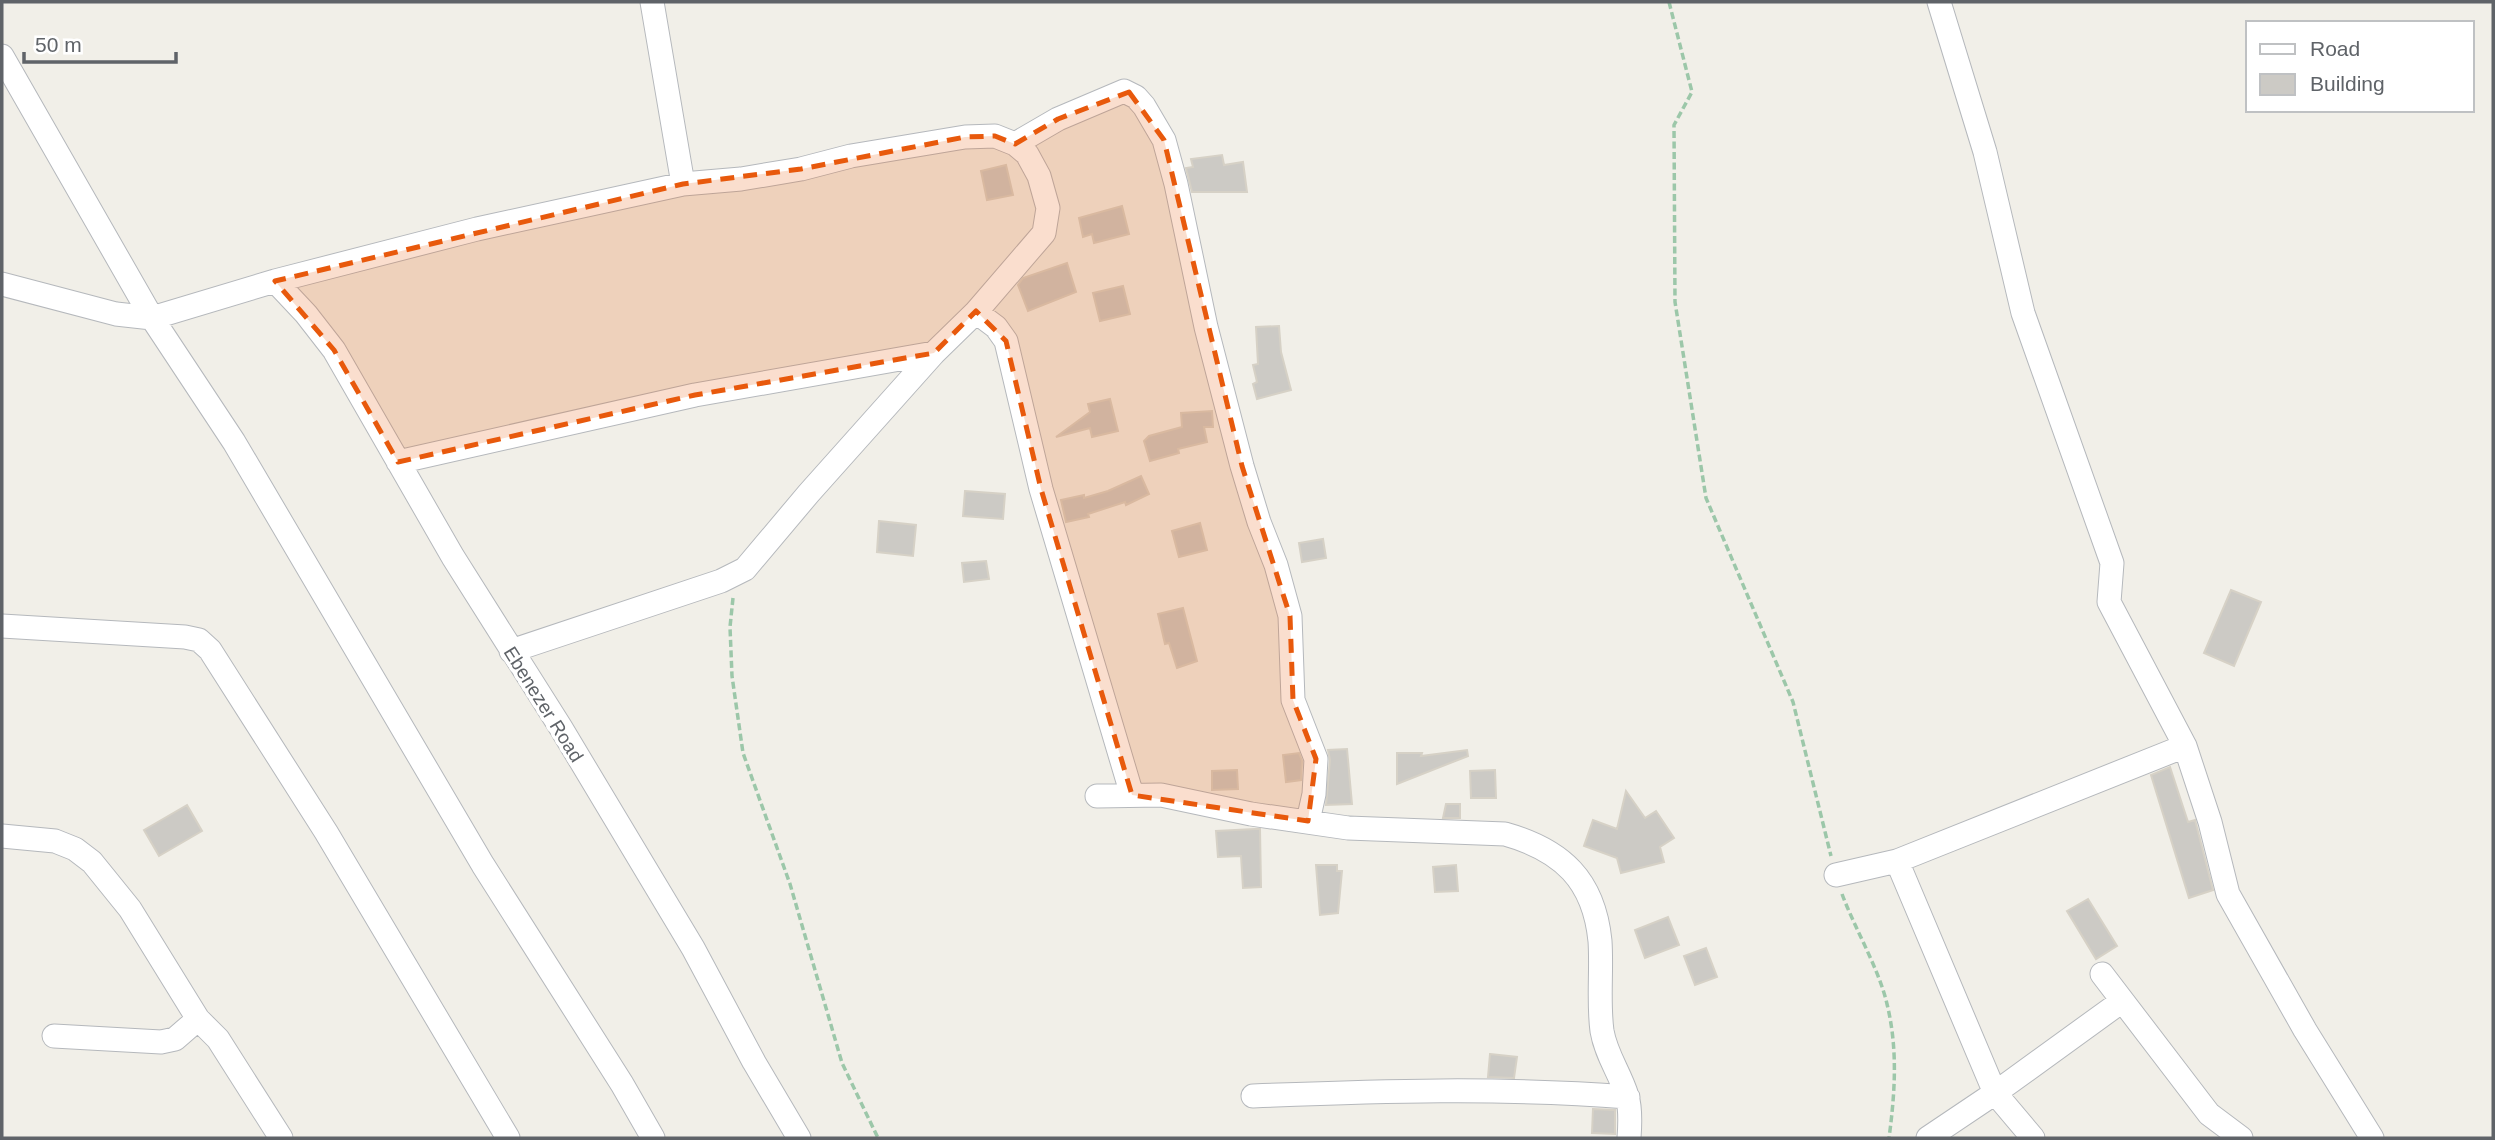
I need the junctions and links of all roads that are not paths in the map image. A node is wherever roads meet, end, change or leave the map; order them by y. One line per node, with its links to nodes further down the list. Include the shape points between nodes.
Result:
1 (652, 2): 5 (street)
2 (1938, 2): 14 (street, via 1985,152 2023,313 2112,563 2109,602)
3 (2, 56): 9 (street)
4 (1015, 144): 5 (street, via 995,136 965,137 777,173); 8 (street, via 1027,154 1039,177 1048,208 1046,227); 17 (street, via 1058,119 1124,91 1144,106 1164,140 1242,466 1290,616 1293,701 1316,759)
5 (683, 184): 6 (street, via 477,229)
6 (275, 281): 9 (street); 11 (street, Ebenezer Road, via 334,350)
7 (3, 282): 9 (street, via 116,314)
8 (976, 312): 10 (street); 15 (street, via 1006,341 1041,489)
9 (152, 318): 30 (street, via 234,442 483,865)
10 (934, 353): 11 (street, via 695,395); 13 (street, via 736,575)
11 (398, 462): 13 (street, Ebenezer Road)
12 (2, 626): 29 (street, via 185,637 200,640 210,650 333,843)
13 (511, 651): 31 (street, Ebenezer Road, via 693,948)
14 (2185, 746): 19 (street); 36 (street, via 2228,894)
15 (1132, 795): 16 (street); 17 (street, via 1161,795)
16 (1097, 796)
17 (1308, 821): 27 (street, via 1348,828 1505,834 1537,846 1573,869 1583,882 1596,919 1602,1031)
18 (2, 836): 23 (street, via 55,841 92,862 130,909)
19 (1897, 861): 20 (street); 25 (street)
20 (1836, 875)
21 (2102, 974): 22 (street)
22 (2122, 1001): 25 (street); 35 (street, via 2208,1114)
23 (198, 1019): 24 (street, via 175,1039 160,1042); 28 (street, via 218,1039)
24 (54, 1036)
25 (1995, 1093): 33 (street); 34 (street)
26 (1253, 1096): 27 (street, via 1485,1090)
27 (1628, 1097): 32 (street)
28 (281, 1138)
29 (508, 1138)
30 (653, 1138)
31 (799, 1138)
32 (1629, 1138)
33 (1928, 1138)
34 (2033, 1138)
35 (2241, 1138)
36 (2372, 1138)

